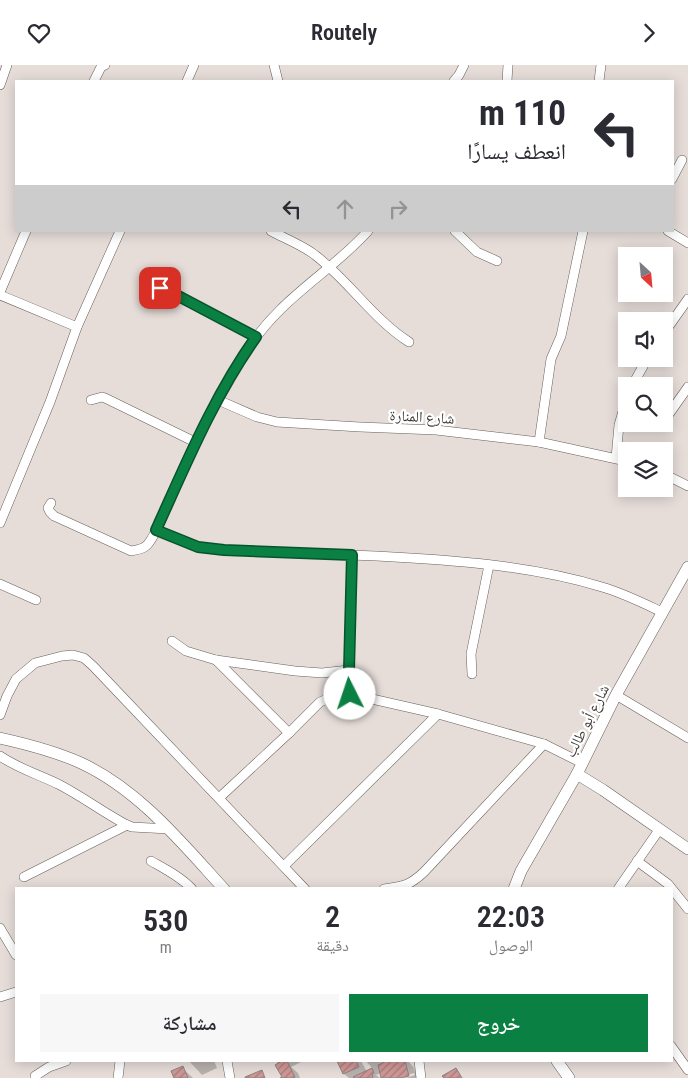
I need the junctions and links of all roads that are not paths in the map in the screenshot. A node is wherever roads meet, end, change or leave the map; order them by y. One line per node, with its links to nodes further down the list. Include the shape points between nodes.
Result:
1 (7, 65): 14 (street)
2 (105, 65): 8 (street)
3 (194, 65): 9 (street)
4 (274, 65): 10 (street)
5 (464, 65): 11 (street)
6 (508, 65): 12 (street)
7 (601, 65): 13 (street)
8 (94, 80)
9 (187, 80)
10 (278, 80)
11 (455, 80)
12 (507, 80)
13 (599, 80)
14 (0, 85)
15 (682, 161): 16 (street)
16 (674, 175)
17 (26, 232): 28 (street)
18 (120, 232): 31 (street)
19 (272, 232): 26 (street, via 314,253)
20 (367, 232): 26 (street)
21 (456, 232): 25 (street, via 478,252)
22 (583, 232): 40 (street, via 562,336 551,359)
23 (670, 232): 24 (street)
24 (688, 243)
25 (497, 261)
26 (330, 267): 32 (street, via 281,309); 33 (street, via 394,333)
27 (149, 291): 32 (street, via 167,290)
28 (0, 293): 31 (street)
29 (688, 299): 30 (street)
30 (673, 320)
31 (77, 327): 45 (street, via 47,411)
32 (256, 337): 35 (street)
33 (409, 342)
34 (688, 387): 37 (street)
35 (218, 400): 39 (street); 40 (street, شارع المنارة, via 277,423 436,430)
36 (91, 401): 39 (street, via 102,397 109,399)
37 (673, 408)
38 (618, 432): 41 (street)
39 (195, 442): 46 (street)
40 (539, 442): 41 (street, شارع المنارة)
41 (616, 458)
42 (673, 478): 43 (street)
43 (688, 486)
44 (51, 503): 46 (street, via 48,508 54,516 131,551 147,545)
45 (0, 523)
46 (156, 530): 47 (street, via 198,547)
47 (352, 555): 48 (street); 55 (street)
48 (488, 565): 52 (street, via 548,574 602,587); 56 (street, via 471,654)
49 (688, 567): 52 (street, شارع أبو طالب)
50 (0, 584): 51 (street)
51 (36, 600)
52 (662, 612): 58 (street, شارع أبو طالب)
53 (172, 641): 54 (street, via 186,651)
54 (216, 660): 55 (street, via 295,671); 61 (street)
55 (349, 670): 57 (street)
56 (472, 674)
57 (350, 694): 59 (street); 61 (street, via 339,694 320,702)
58 (616, 695): 63 (street); 66 (street, شارع أبو طالب)
59 (438, 714): 64 (street); 75 (street)
60 (0, 715): 68 (street, via 16,679 34,663 62,656 84,658)
61 (289, 733): 68 (street)
62 (0, 738): 70 (street, via 36,746 80,762 110,779)
63 (688, 738)
64 (544, 744): 66 (street); 81 (street, via 414,882)
65 (0, 757): 69 (street, via 61,785)
66 (582, 763): 67 (street, شارع أبو طالب)
67 (577, 774): 71 (street); 76 (street, شارع أبو طالب)
68 (219, 798): 75 (street)
69 (127, 825): 70 (street); 77 (street)
70 (169, 829): 79 (street)
71 (660, 830): 72 (street); 74 (street)
72 (688, 849)
73 (150, 861): 78 (street)
74 (637, 861): 84 (street); 85 (street)
75 (284, 866): 80 (street)
76 (521, 871): 82 (street); 83 (street, شارع أبو طالب)
77 (24, 877)
78 (190, 887)
79 (222, 887)
80 (303, 887)
81 (397, 887)
82 (508, 887)
83 (515, 887)
84 (619, 887)
85 (670, 887)
86 (673, 890): 87 (street)
87 (688, 909)
88 (0, 928): 89 (street)
89 (15, 953)
90 (15, 992): 91 (street)
91 (0, 997)
92 (673, 1049): 98 (street)
93 (63, 1062): 99 (street)
94 (120, 1062): 100 (street)
95 (227, 1062): 101 (street)
96 (419, 1062): 102 (street)
97 (559, 1062): 103 (street)
98 (688, 1070)
99 (34, 1077)
100 (118, 1078)
101 (230, 1078)
102 (421, 1078)
103 (569, 1078)

